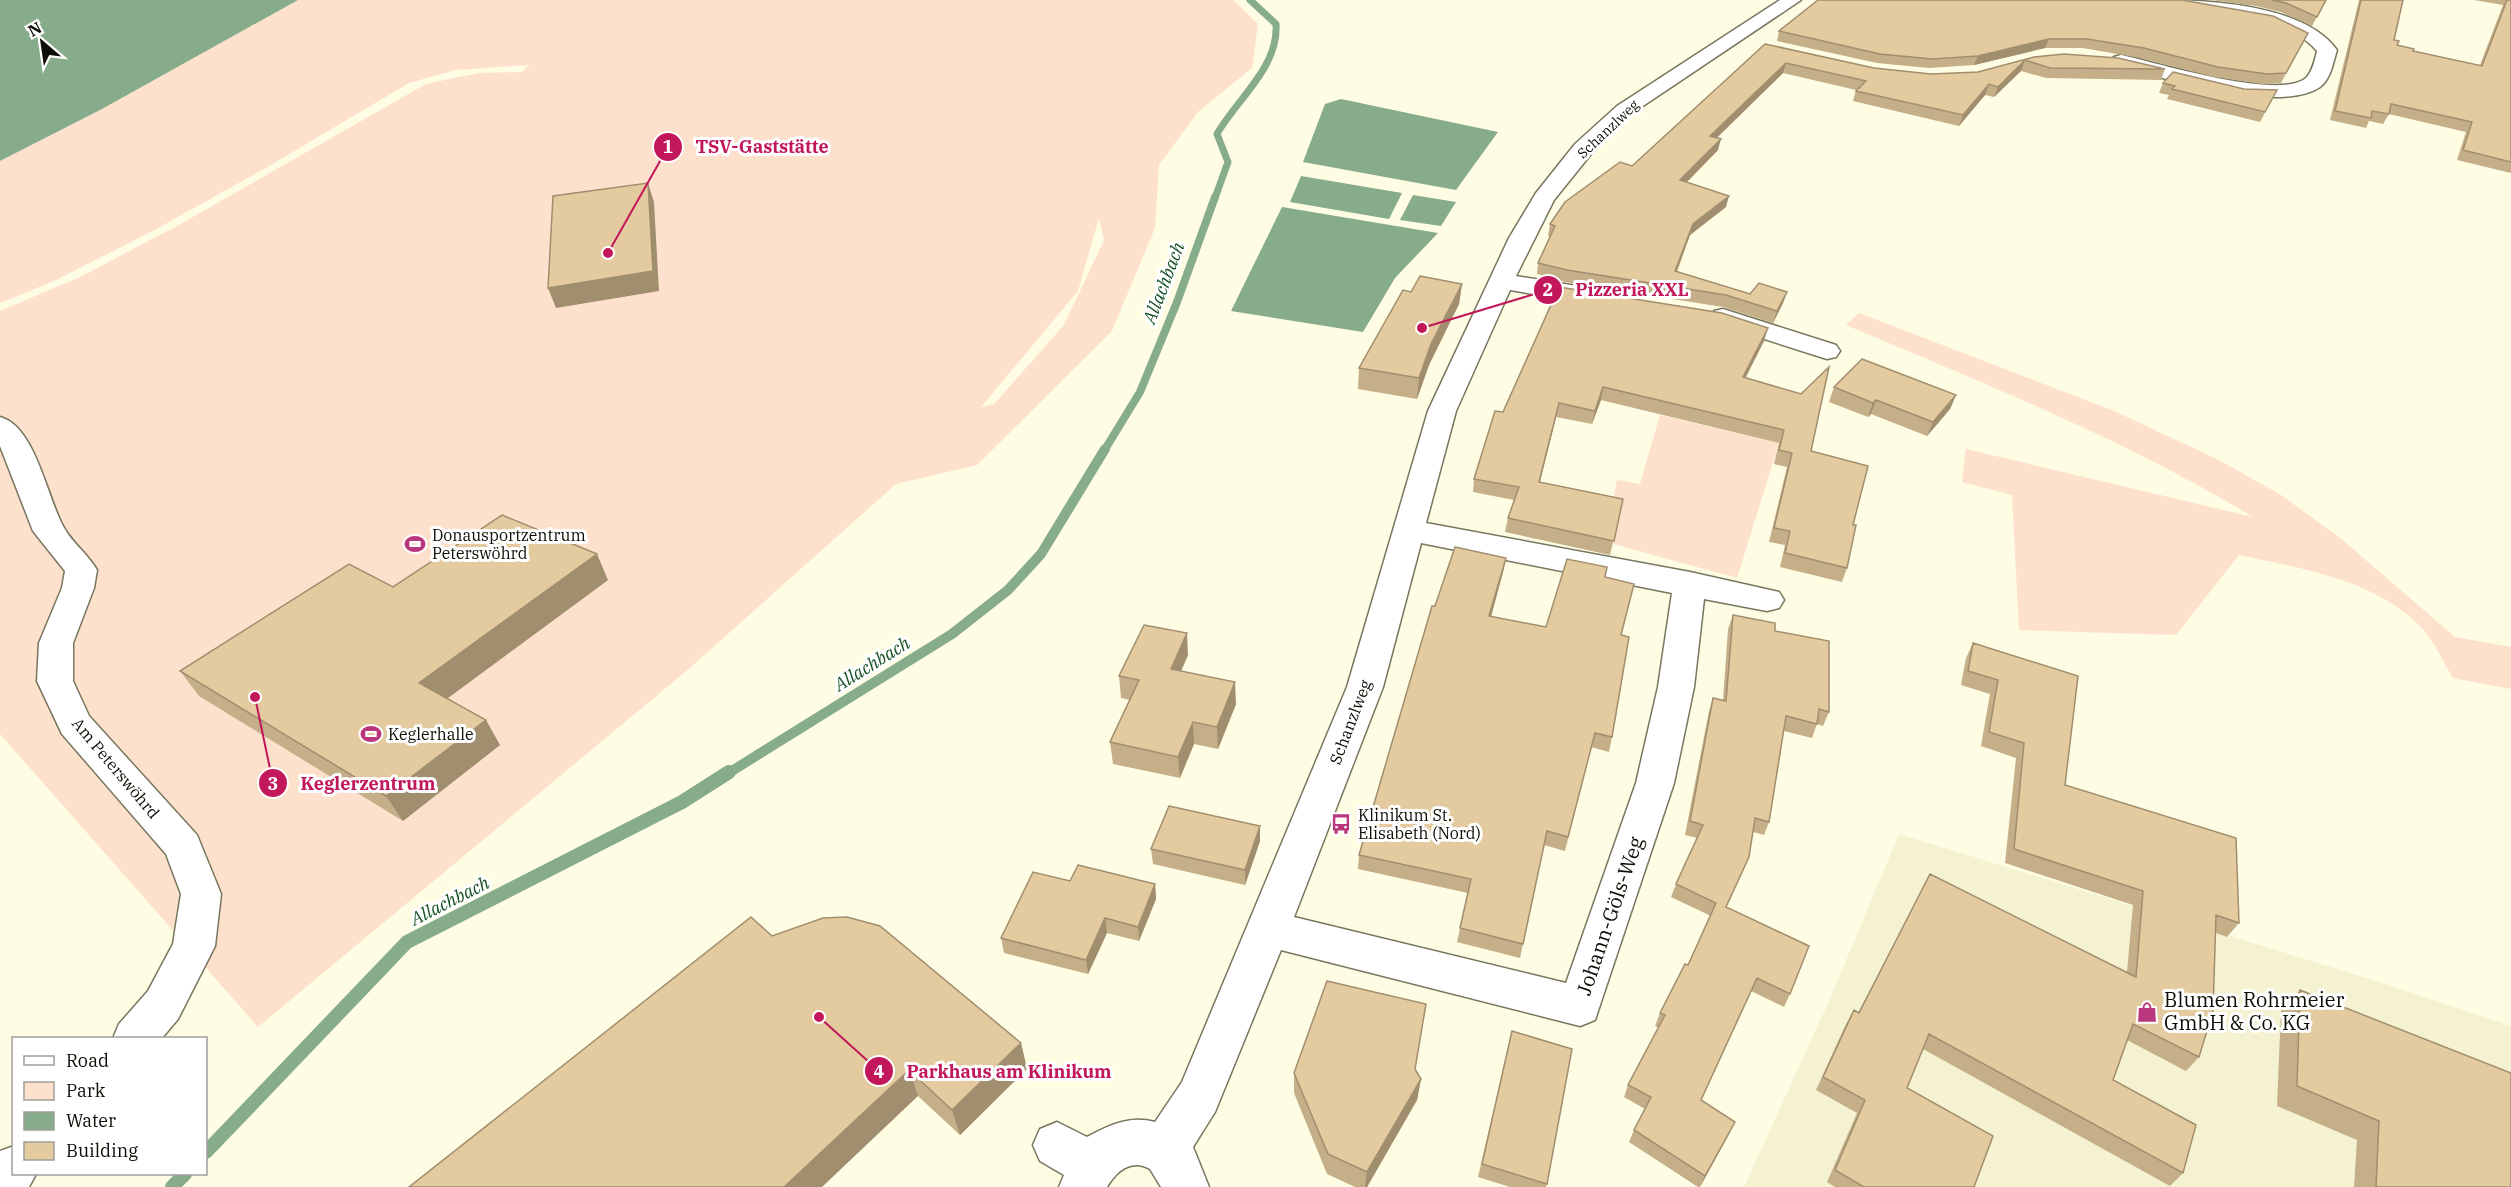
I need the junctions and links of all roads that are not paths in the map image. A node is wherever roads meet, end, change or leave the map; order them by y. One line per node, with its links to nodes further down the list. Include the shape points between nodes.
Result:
1 (1792, 0): 4 (street, Schanzlweg, via 1747,41 1624,110 1583,149 1544,198)
2 (2169, 0): 3 (street, via 2262,17 2313,34 2324,41 2328,50 2317,79 2292,89 2245,89)
3 (2099, 57)
4 (1500, 281): 5 (street); 9 (street, Schanzlweg, via 1442,411)
5 (1629, 302)
6 (1700, 313): 7 (street)
7 (1827, 351)
8 (0, 426): 13 (street, Am Peterswöhrd, via 18,450 49,531 81,570 56,643 55,681 75,724 183,846 201,894 194,946 163,1005)
9 (1408, 530): 10 (street); 12 (street, Schanzlweg, via 1365,687)
10 (1690, 583): 11 (street); 12 (street, Johann-Göls-Weg, via 1676,687 1655,783 1580,1006)
11 (1767, 600)
12 (1269, 929): 15 (street, Schanzlweg, via 1198,1096)
13 (136, 1037)
14 (1077, 1166): 15 (street, via 1133,1141 1150,1143)
15 (1175, 1168)
16 (12, 1171): 17 (street)
17 (0, 1183)

